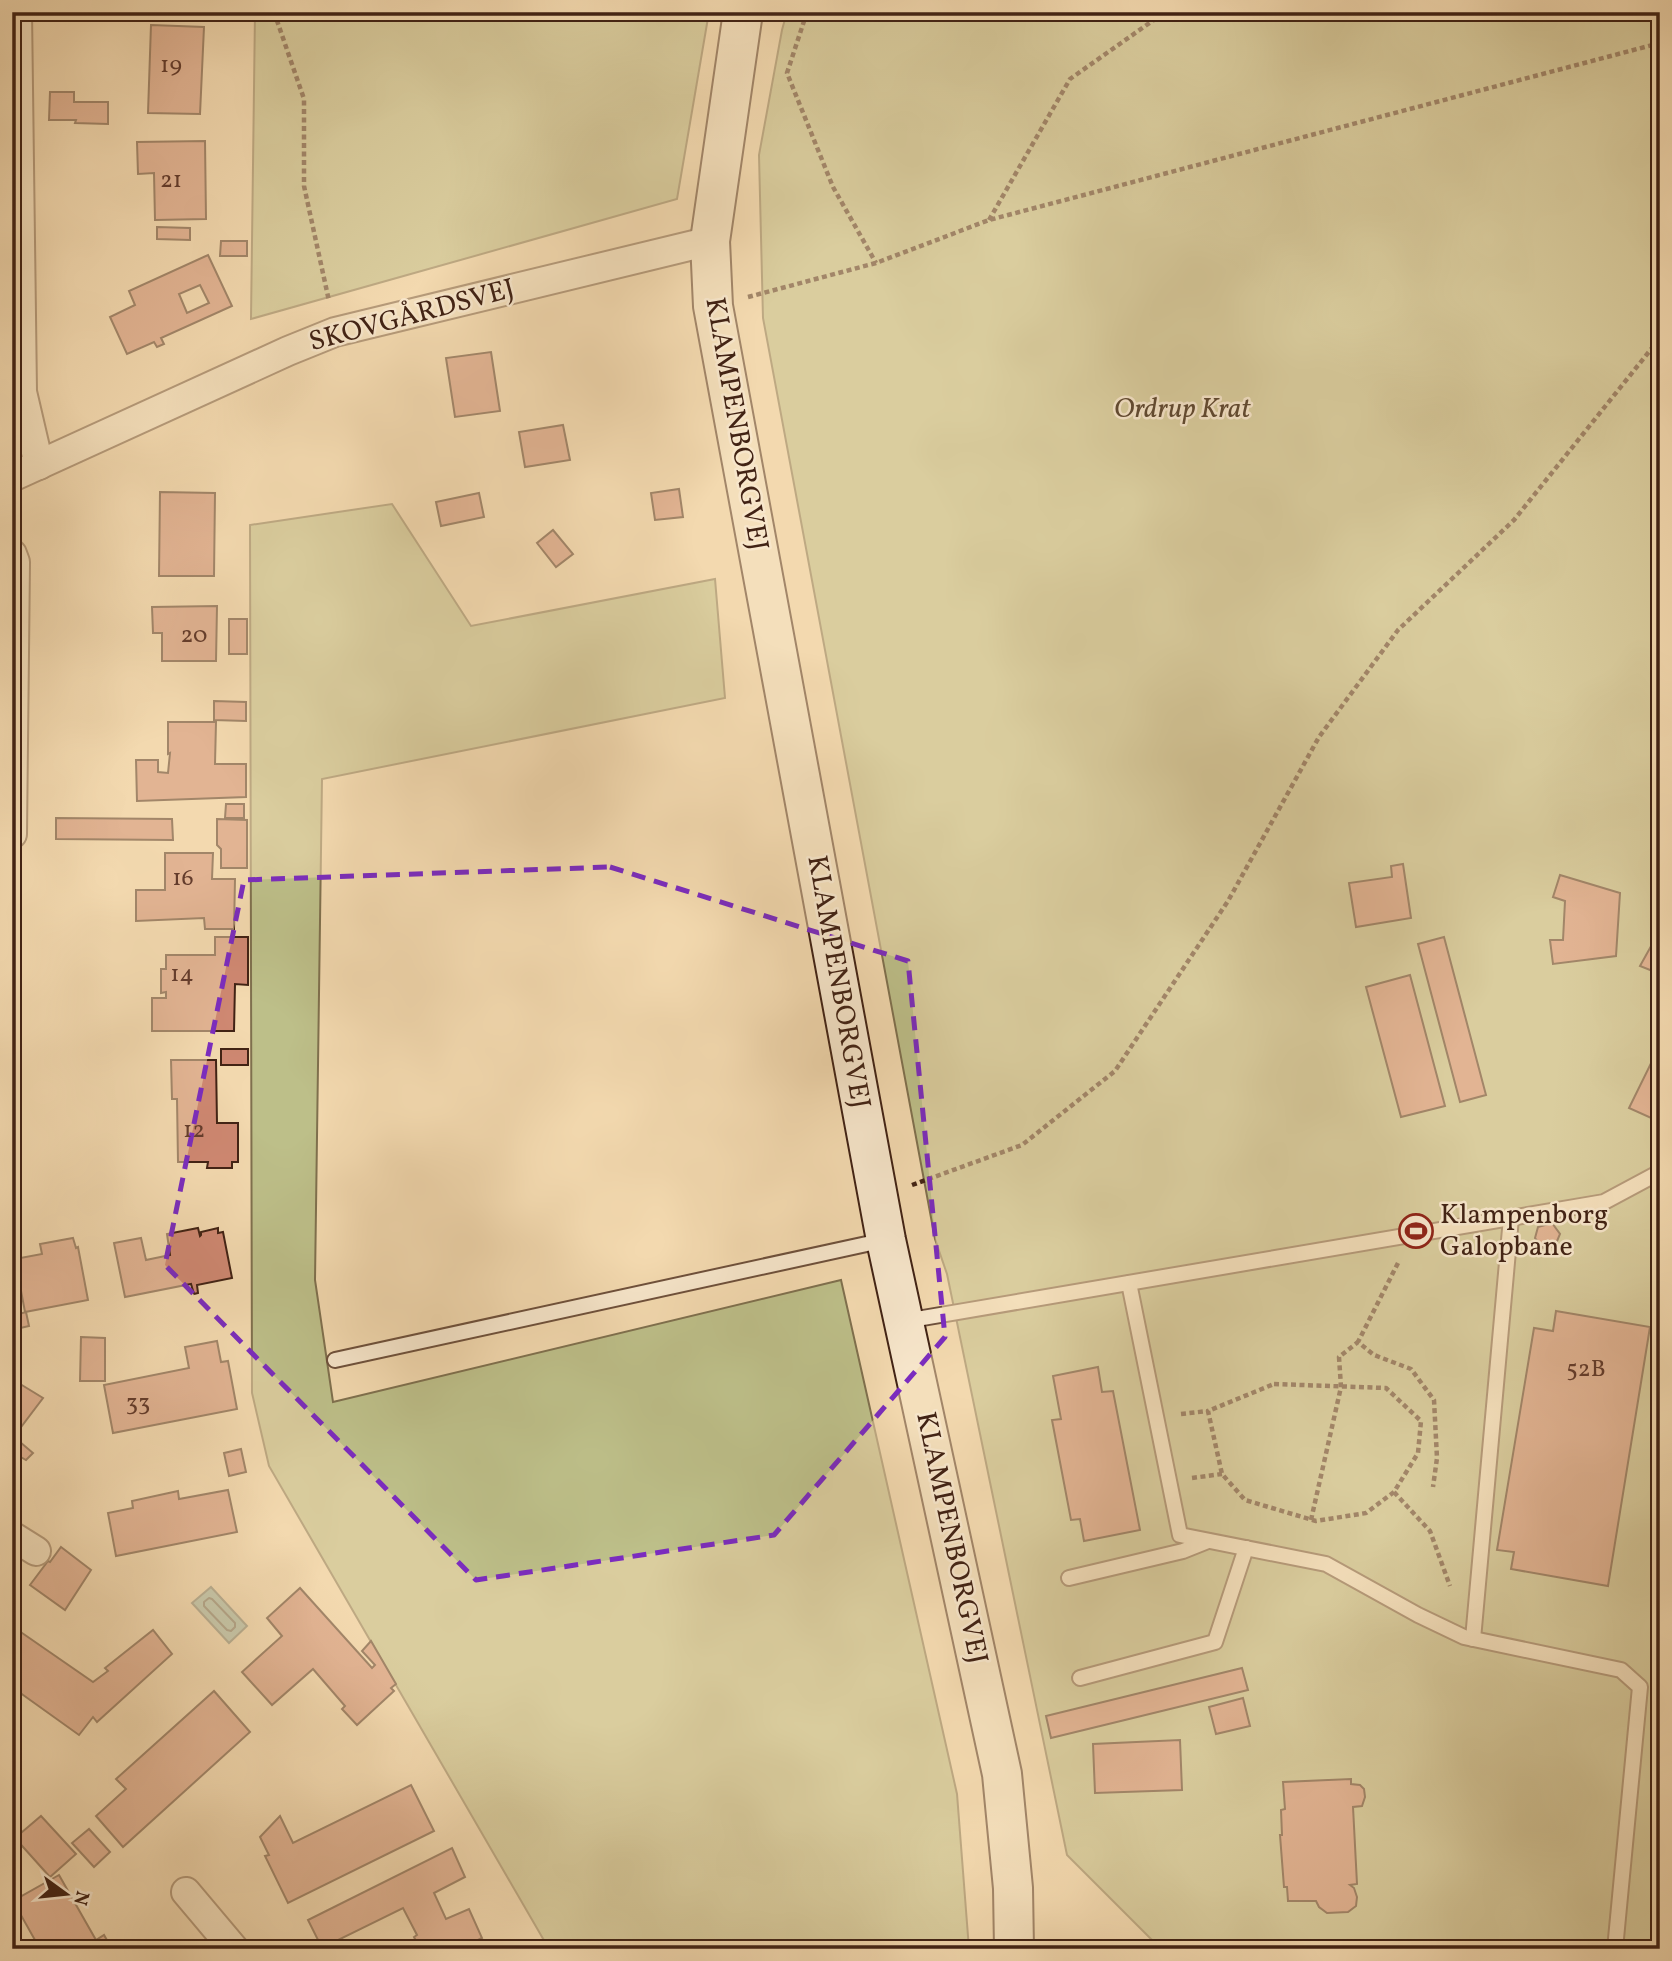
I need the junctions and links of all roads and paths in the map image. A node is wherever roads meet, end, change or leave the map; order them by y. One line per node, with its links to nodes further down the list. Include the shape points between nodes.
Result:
1 (17, 12): 13 (street, via 22,392)
2 (274, 12): 11 (path, via 304,99 304,186)
3 (743, 12): 8 (street, KLAMPENBORGVEJ)
4 (807, 12): 9 (path, via 787,73 833,187)
5 (1165, 12): 7 (path, via 1070,79)
6 (1660, 43): 7 (path)
7 (989, 220): 9 (path)
8 (710, 241): 10 (street, KLAMPENBORGVEJ); 11 (street, SKOVGÅRDSVEJ)
9 (876, 263): 10 (path)
10 (713, 306): 18 (street, KLAMPENBORGVEJ)
11 (335, 332): 13 (street, SKOVGÅRDSVEJ)
12 (1660, 333): 18 (path, via 1514,520 1398,630 1326,727 1228,901 1115,1071 1022,1145)
13 (39, 465): 14 (street, SKOVGÅRDSVEJ)
14 (12, 477)
15 (12, 554): 16 (street)
16 (12, 834)
17 (1660, 1172): 19 (lane, via 1604,1202)
18 (878, 1197): 21 (street, KLAMPENBORGVEJ)
19 (1511, 1218): 20 (lane); 35 (lane)
20 (1413, 1234): 22 (lane); 24 (path)
21 (886, 1240): 23 (street, KLAMPENBORGVEJ); 25 (lane)
22 (1129, 1283): 23 (lane); 31 (lane, via 1180,1535)
23 (904, 1322): 39 (street, KLAMPENBORGVEJ, via 1002,1774)
24 (1358, 1342): 26 (path, via 1339,1357); 27 (path, via 1374,1355 1411,1369 1434,1400 1437,1458)
25 (335, 1360)
26 (1341, 1387): 28 (path, via 1386,1388 1421,1421 1418,1453); 29 (path); 29 (path, via 1274,1384 1208,1411 1222,1474 1245,1500)
27 (1433, 1487)
28 (1394, 1492): 29 (path, via 1366,1513); 35 (path, via 1430,1531)
29 (1311, 1520)
30 (12, 1536): 33 (street)
31 (1208, 1541): 32 (lane); 34 (lane)
32 (1246, 1548): 35 (lane, via 1326,1564); 36 (lane, via 1215,1642)
33 (36, 1551)
34 (1069, 1578)
35 (1468, 1638): 40 (lane, via 1621,1670 1640,1687)
36 (1080, 1678)
37 (187, 1892): 38 (street)
38 (234, 1949)
39 (1014, 1949)
40 (1615, 1949)

